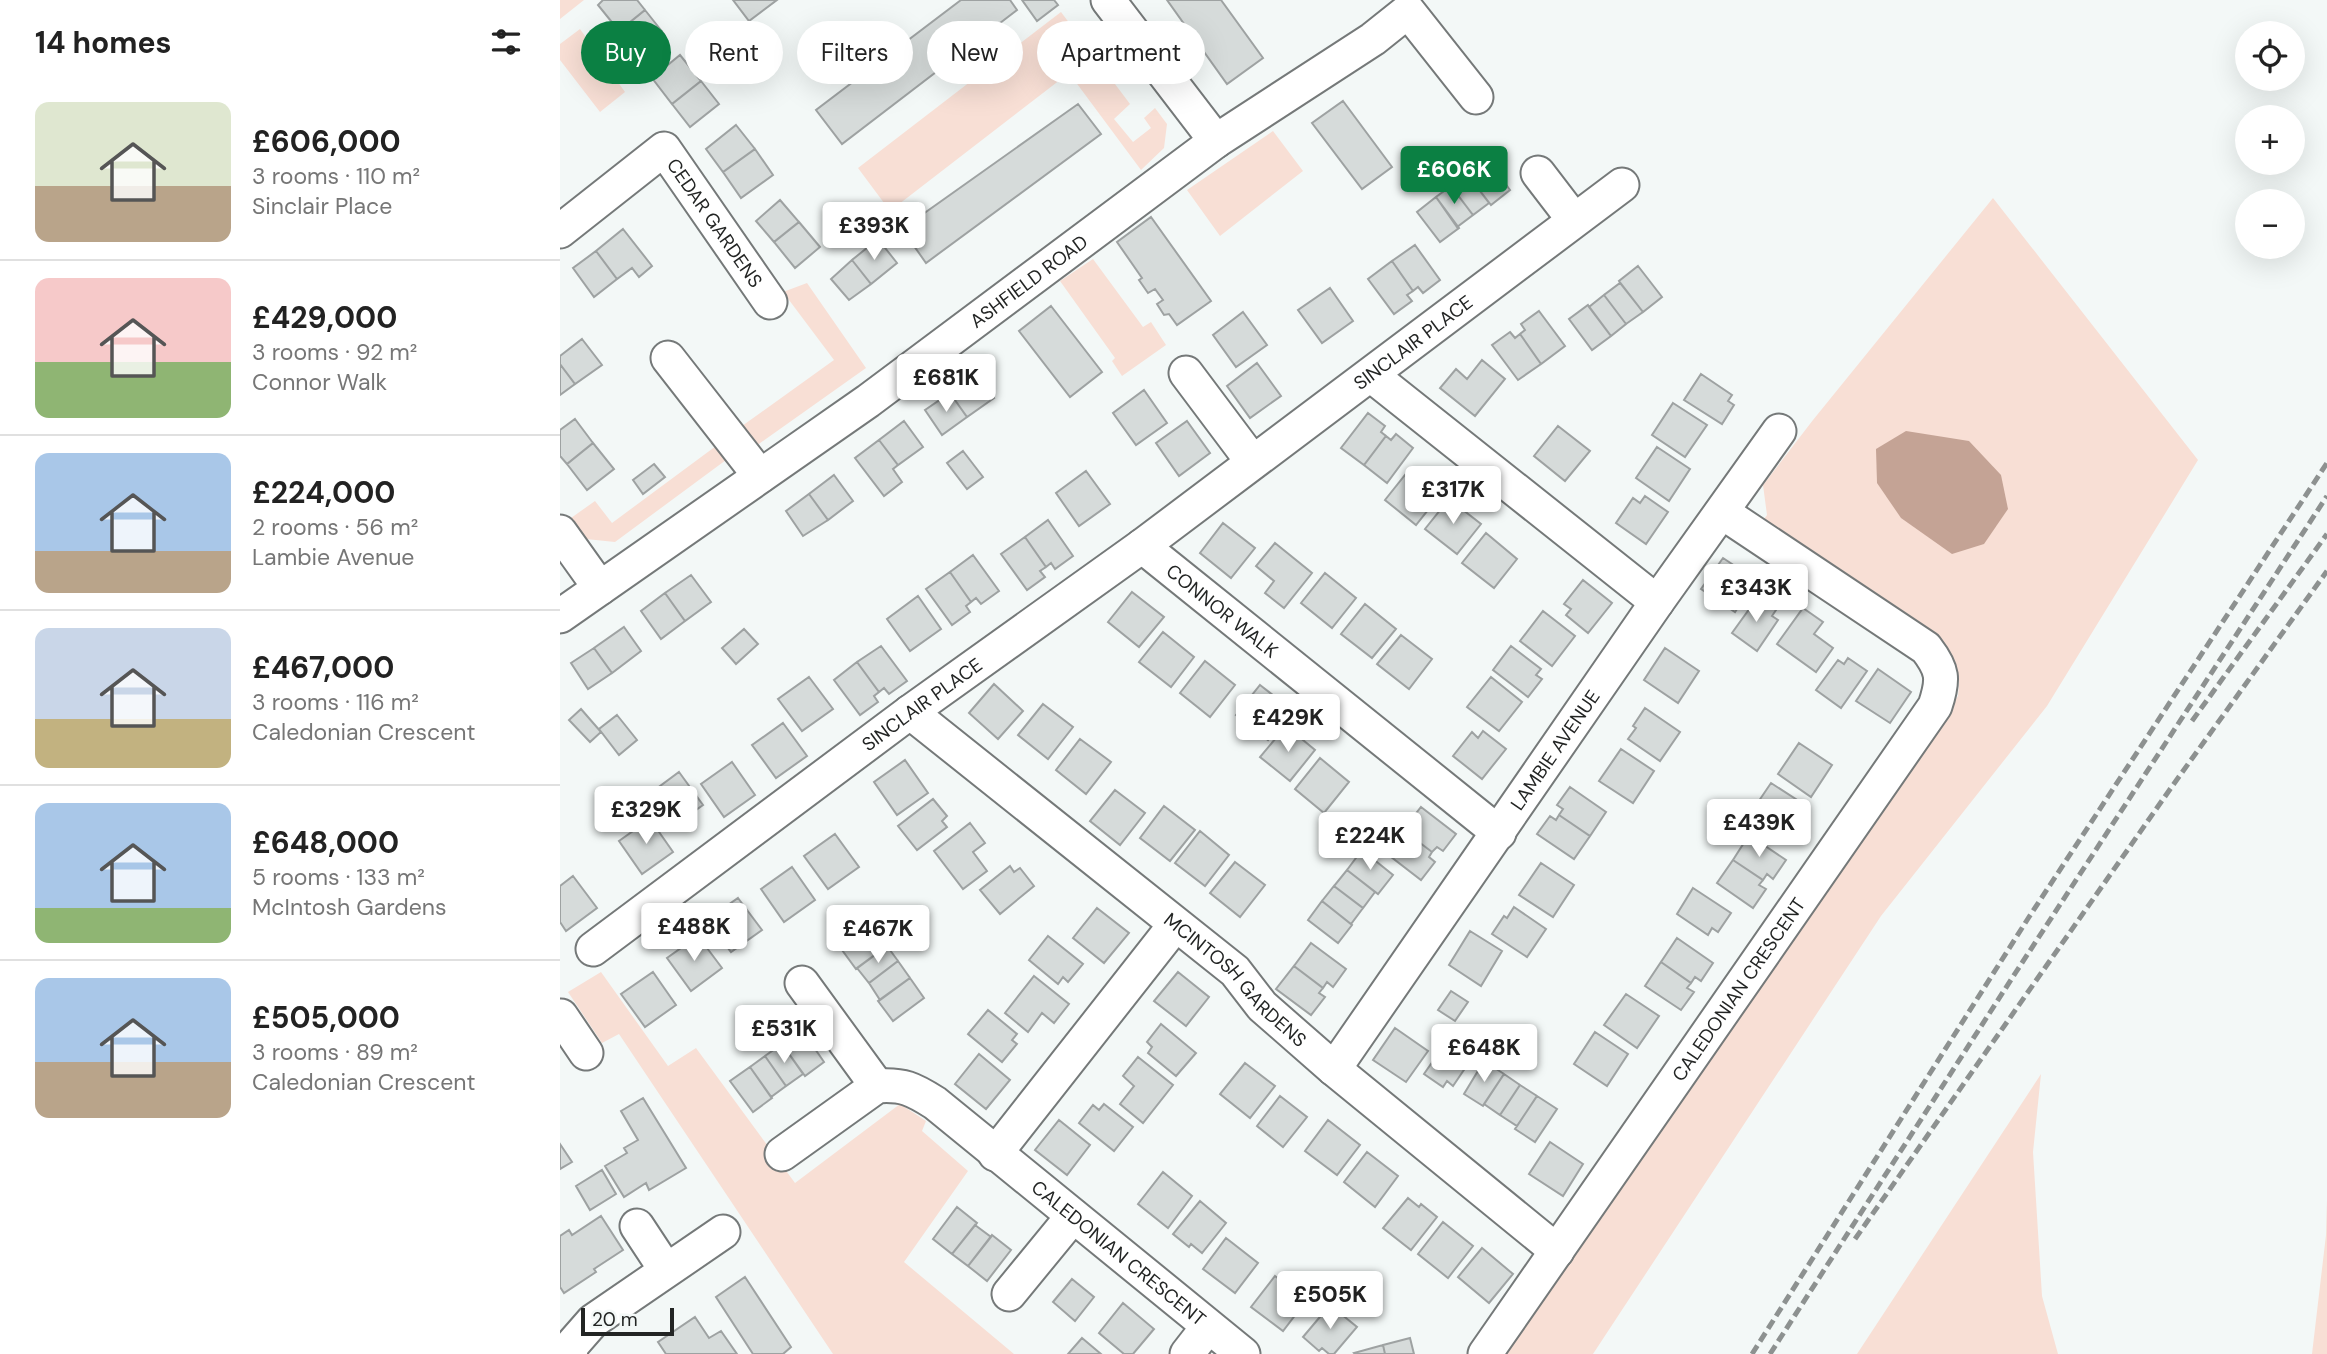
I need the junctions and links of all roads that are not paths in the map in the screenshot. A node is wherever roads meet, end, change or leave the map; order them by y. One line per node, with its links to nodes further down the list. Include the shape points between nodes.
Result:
1 (1108, 0): 3 (street)
2 (1476, 97): 3 (street, ASHFIELD ROAD, via 1408,11 1373,39)
3 (1216, 141): 14 (street, ASHFIELD ROAD, via 879,393)
4 (1538, 173): 6 (street)
5 (1622, 185): 6 (street, SINCLAIR PLACE)
6 (1574, 220): 11 (street, SINCLAIR PLACE)
7 (560, 231): 8 (street, CEDAR GARDENS, via 664,149)
8 (770, 302)
9 (668, 358): 14 (street)
10 (1186, 373): 13 (street)
11 (1371, 374): 13 (street, SINCLAIR PLACE); 19 (street)
12 (1779, 431): 15 (street, LAMBIE AVENUE)
13 (1252, 461): 17 (street, SINCLAIR PLACE)
14 (760, 476): 18 (street, ASHFIELD ROAD)
15 (1722, 512): 19 (street, LAMBIE AVENUE); 35 (street, CALEDONIAN CRESCENT, via 1926,648 1938,664 1940,692 1935,706)
16 (560, 532): 18 (street)
17 (1142, 546): 21 (street, SINCLAIR PLACE); 22 (street, CONNOR WALK)
18 (600, 588): 20 (street, ASHFIELD ROAD)
19 (1657, 602): 22 (street, LAMBIE AVENUE)
20 (560, 616)
21 (910, 712): 23 (street, MCINTOSH GARDENS); 24 (street, SINCLAIR PLACE)
22 (1499, 833): 28 (street, LAMBIE AVENUE)
23 (1175, 925): 28 (street, MCINTOSH GARDENS, via 1235,971 1262,1006); 31 (street)
24 (593, 949)
25 (802, 983): 29 (street)
26 (560, 1015): 27 (street)
27 (586, 1053)
28 (1334, 1069): 35 (street, MCINTOSH GARDENS)
29 (877, 1086): 30 (street); 31 (street, CALEDONIAN CRESCENT, via 915,1090)
30 (782, 1154)
31 (995, 1154): 32 (street, CALEDONIAN CRESCENT)
32 (1073, 1216): 37 (street); 38 (street, CALEDONIAN CRESCENT)
33 (637, 1226): 36 (street)
34 (723, 1232): 36 (street)
35 (1558, 1251): 42 (street, CALEDONIAN CRESCENT)
36 (666, 1270): 39 (street, via 593,1321 572,1345)
37 (1009, 1294)
38 (1208, 1327): 40 (street); 41 (street, CALEDONIAN CRESCENT)
39 (570, 1354)
40 (1187, 1354)
41 (1242, 1354)
42 (1485, 1354)

